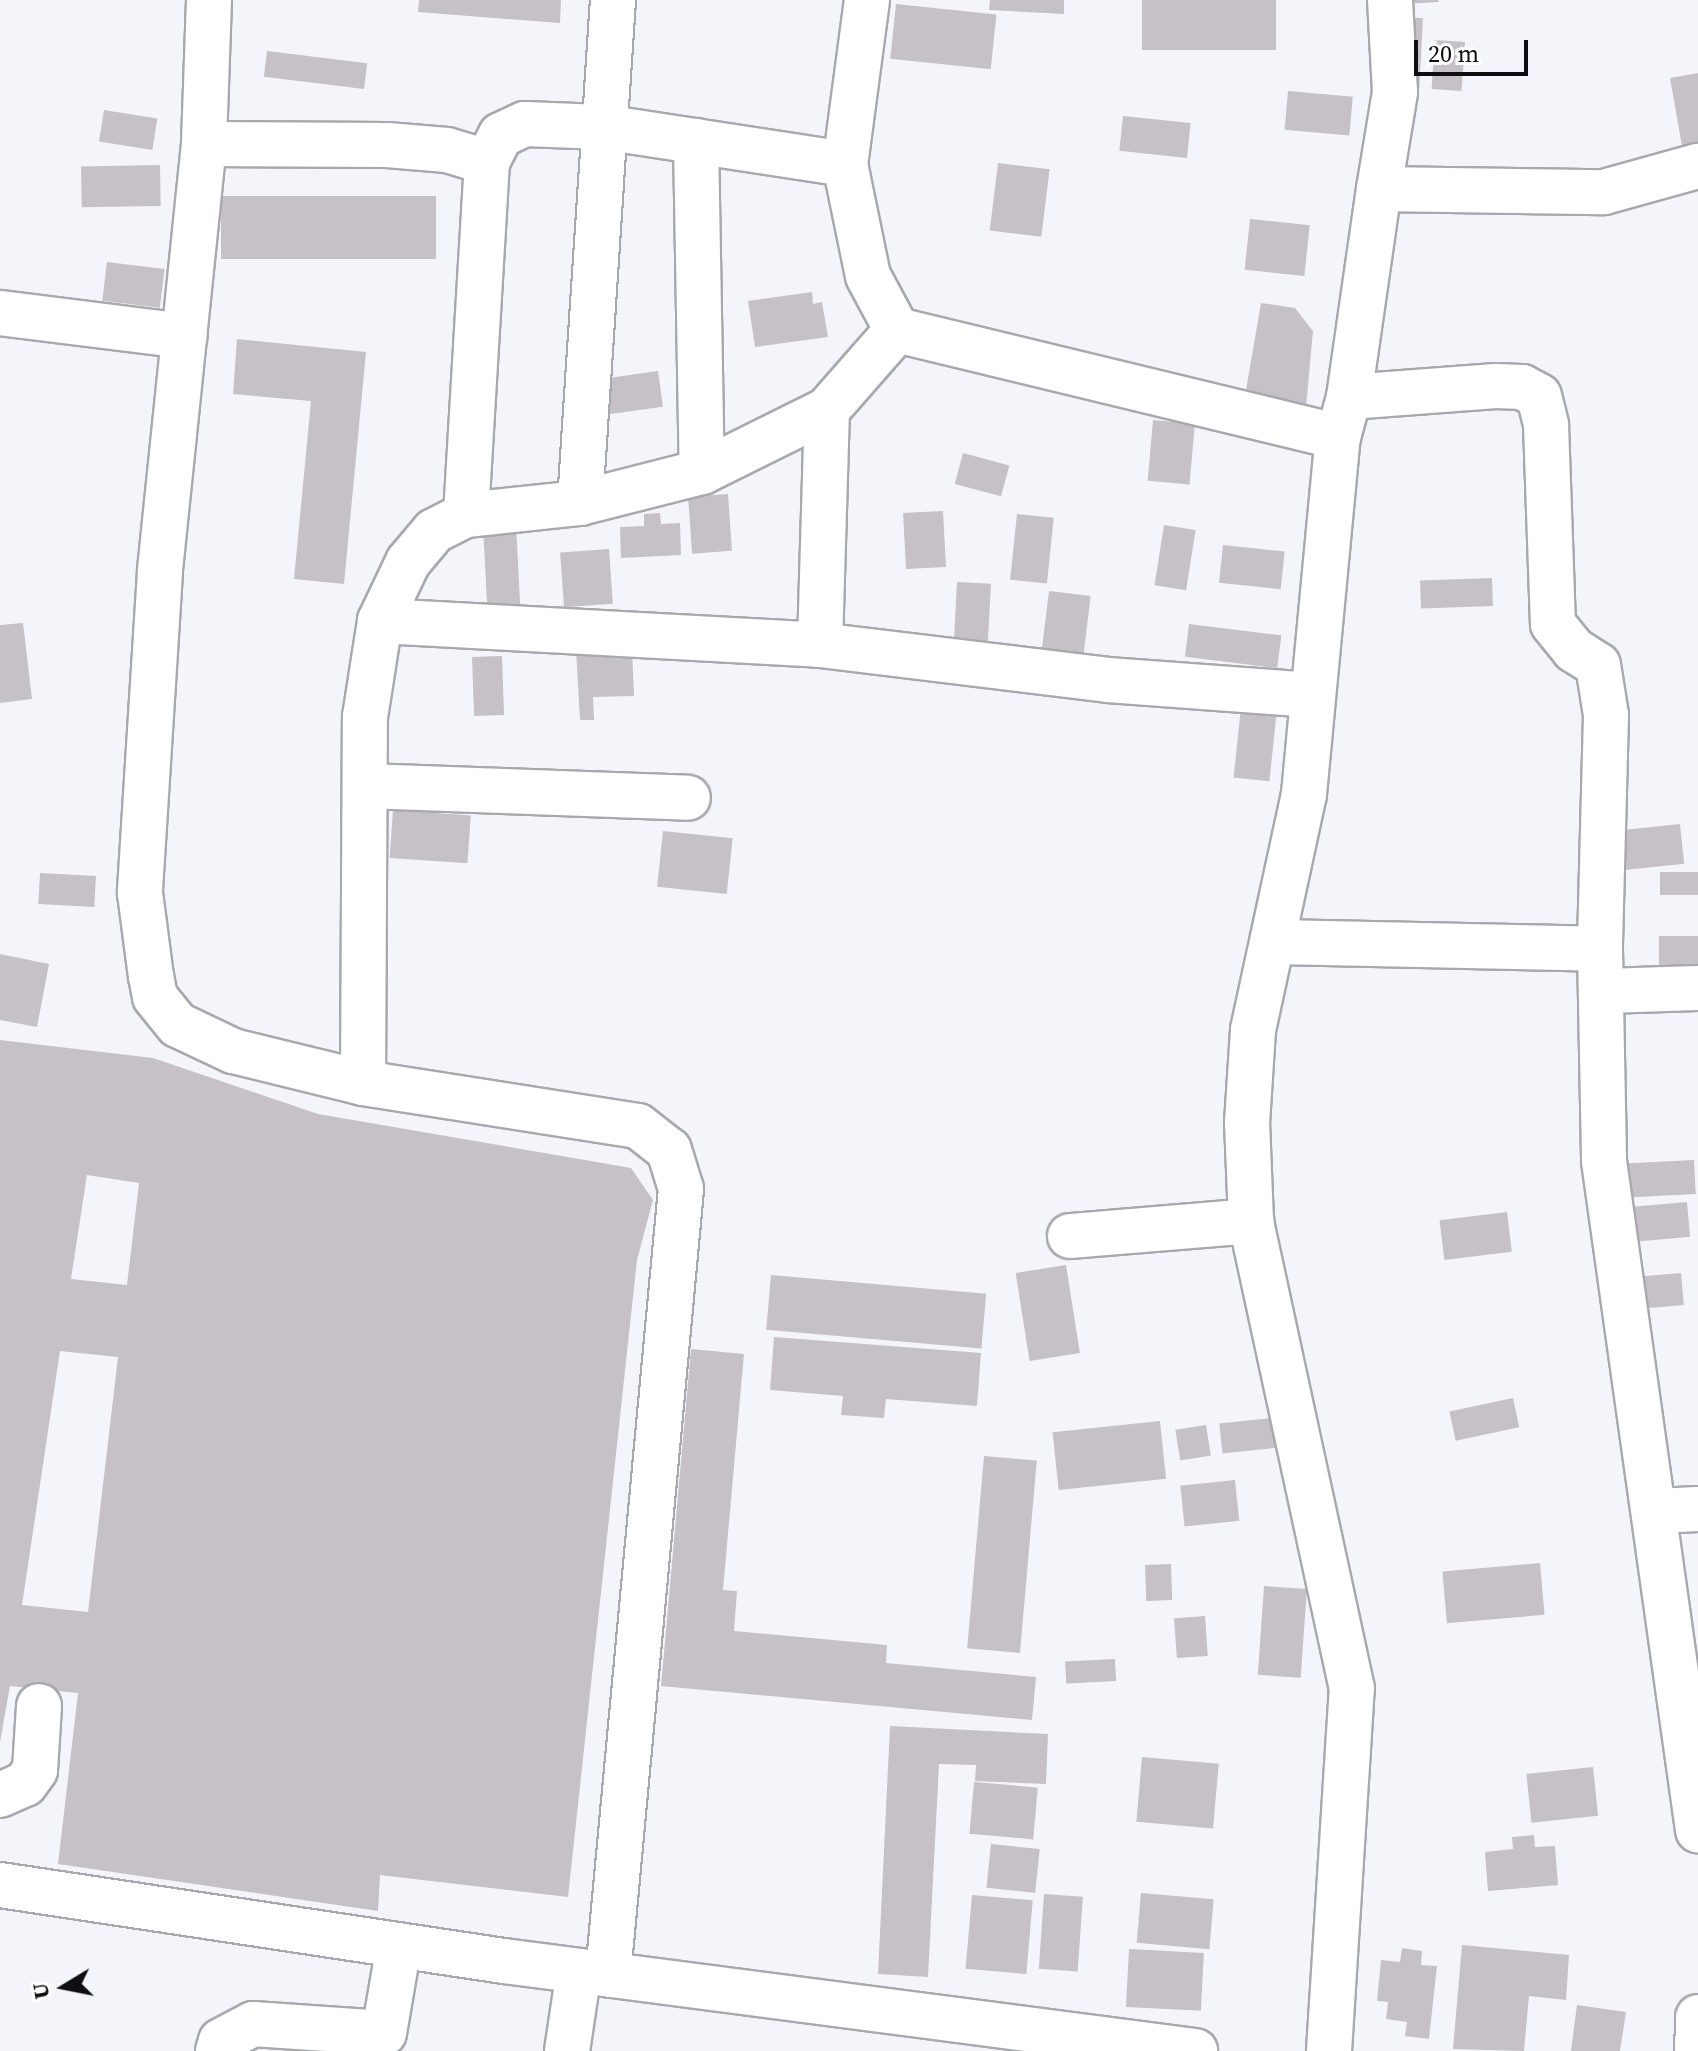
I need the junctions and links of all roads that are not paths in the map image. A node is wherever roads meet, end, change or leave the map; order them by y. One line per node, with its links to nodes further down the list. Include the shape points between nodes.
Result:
1 (209, 0): 7 (street)
2 (613, 0): 5 (street)
3 (867, 0): 9 (street)
4 (1390, 0): 11 (street, via 1395,92)
5 (603, 127): 6 (street); 8 (street, via 525,124 501,135); 18 (street)
6 (696, 141): 9 (street); 17 (street)
7 (204, 144): 8 (street, via 387,145 447,150); 14 (street)
8 (487, 162): 19 (street)
9 (845, 164): 13 (street, via 868,276)
10 (1698, 166): 11 (street, via 1604,192)
11 (1379, 189): 16 (street)
12 (0, 313): 14 (street)
13 (897, 330): 15 (street); 16 (street)
14 (185, 336): 29 (street, via 160,572 140,893 155,997 178,1025 233,1051)
15 (827, 410): 17 (street); 21 (street)
16 (1343, 417): 22 (street); 26 (street, via 1496,386 1522,387 1539,396 1546,425 1553,624 1574,650 1598,665 1606,715)
17 (702, 472): 18 (street)
18 (580, 503): 19 (street)
19 (466, 515): 20 (street, via 434,531 408,562)
20 (380, 621): 21 (street); 23 (street, via 365,717)
21 (820, 645): 22 (street, via 1108,680)
22 (1312, 695): 25 (street, via 1304,794)
23 (367, 786): 24 (street); 29 (street)
24 (688, 798)
25 (1275, 942): 26 (street); 30 (street, via 1253,1030 1247,1123)
26 (1600, 949): 28 (street)
27 (1698, 988): 28 (street)
28 (1604, 991): 33 (street, via 1604,1161)
29 (363, 1083): 39 (street, via 638,1126 669,1150 681,1189)
30 (1251, 1221): 31 (street); 44 (street, via 1352,1689)
31 (1070, 1236)
32 (1698, 1509): 33 (street)
33 (1655, 1511): 36 (street)
34 (39, 1706): 35 (street, via 35,1770 25,1784)
35 (0, 1795)
36 (1698, 1830)
37 (0, 1885): 38 (street)
38 (399, 1945): 39 (street); 41 (street, via 384,2033 253,2024 221,2041)
39 (593, 1973): 42 (street); 43 (street)
40 (1698, 2017): 45 (street)
41 (218, 2051)
42 (567, 2051)
43 (1195, 2051)
44 (1329, 2051)
45 (1697, 2051)

